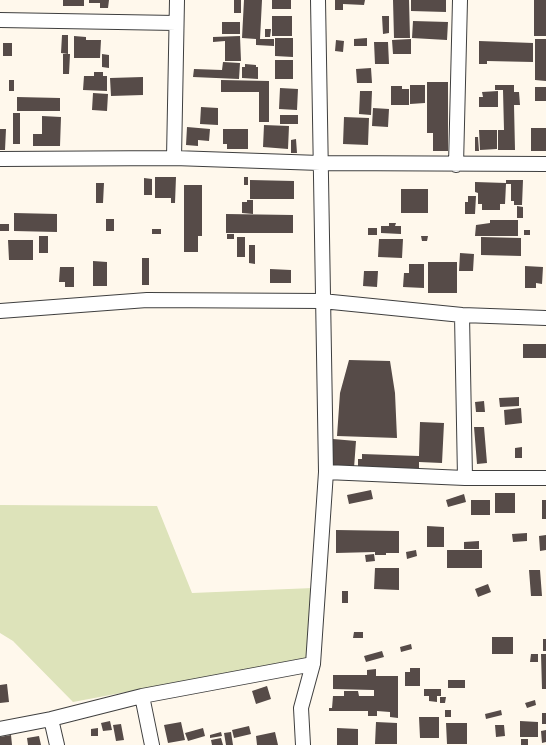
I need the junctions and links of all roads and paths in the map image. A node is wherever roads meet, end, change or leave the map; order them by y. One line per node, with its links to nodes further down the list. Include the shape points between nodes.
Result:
1 (177, 0): 5 (street)
2 (318, 0): 8 (street)
3 (460, 0): 10 (street)
4 (0, 20): 5 (street)
5 (176, 23): 6 (street)
6 (174, 158): 7 (street); 8 (street)
7 (0, 159)
8 (320, 163): 10 (street); 11 (street)
9 (546, 164): 10 (street)
10 (456, 165)
11 (322, 302): 12 (street, via 146,300); 13 (street); 15 (street)
12 (0, 311)
13 (462, 315): 14 (street); 16 (street)
14 (546, 318)
15 (326, 472): 16 (street); 18 (street)
16 (466, 478): 17 (street)
17 (546, 478)
18 (313, 664): 19 (street); 24 (street, via 301,708)
19 (142, 696): 20 (street); 23 (street)
20 (51, 719): 21 (street); 22 (street)
21 (0, 729)
22 (56, 745)
23 (152, 745)
24 (303, 745)

